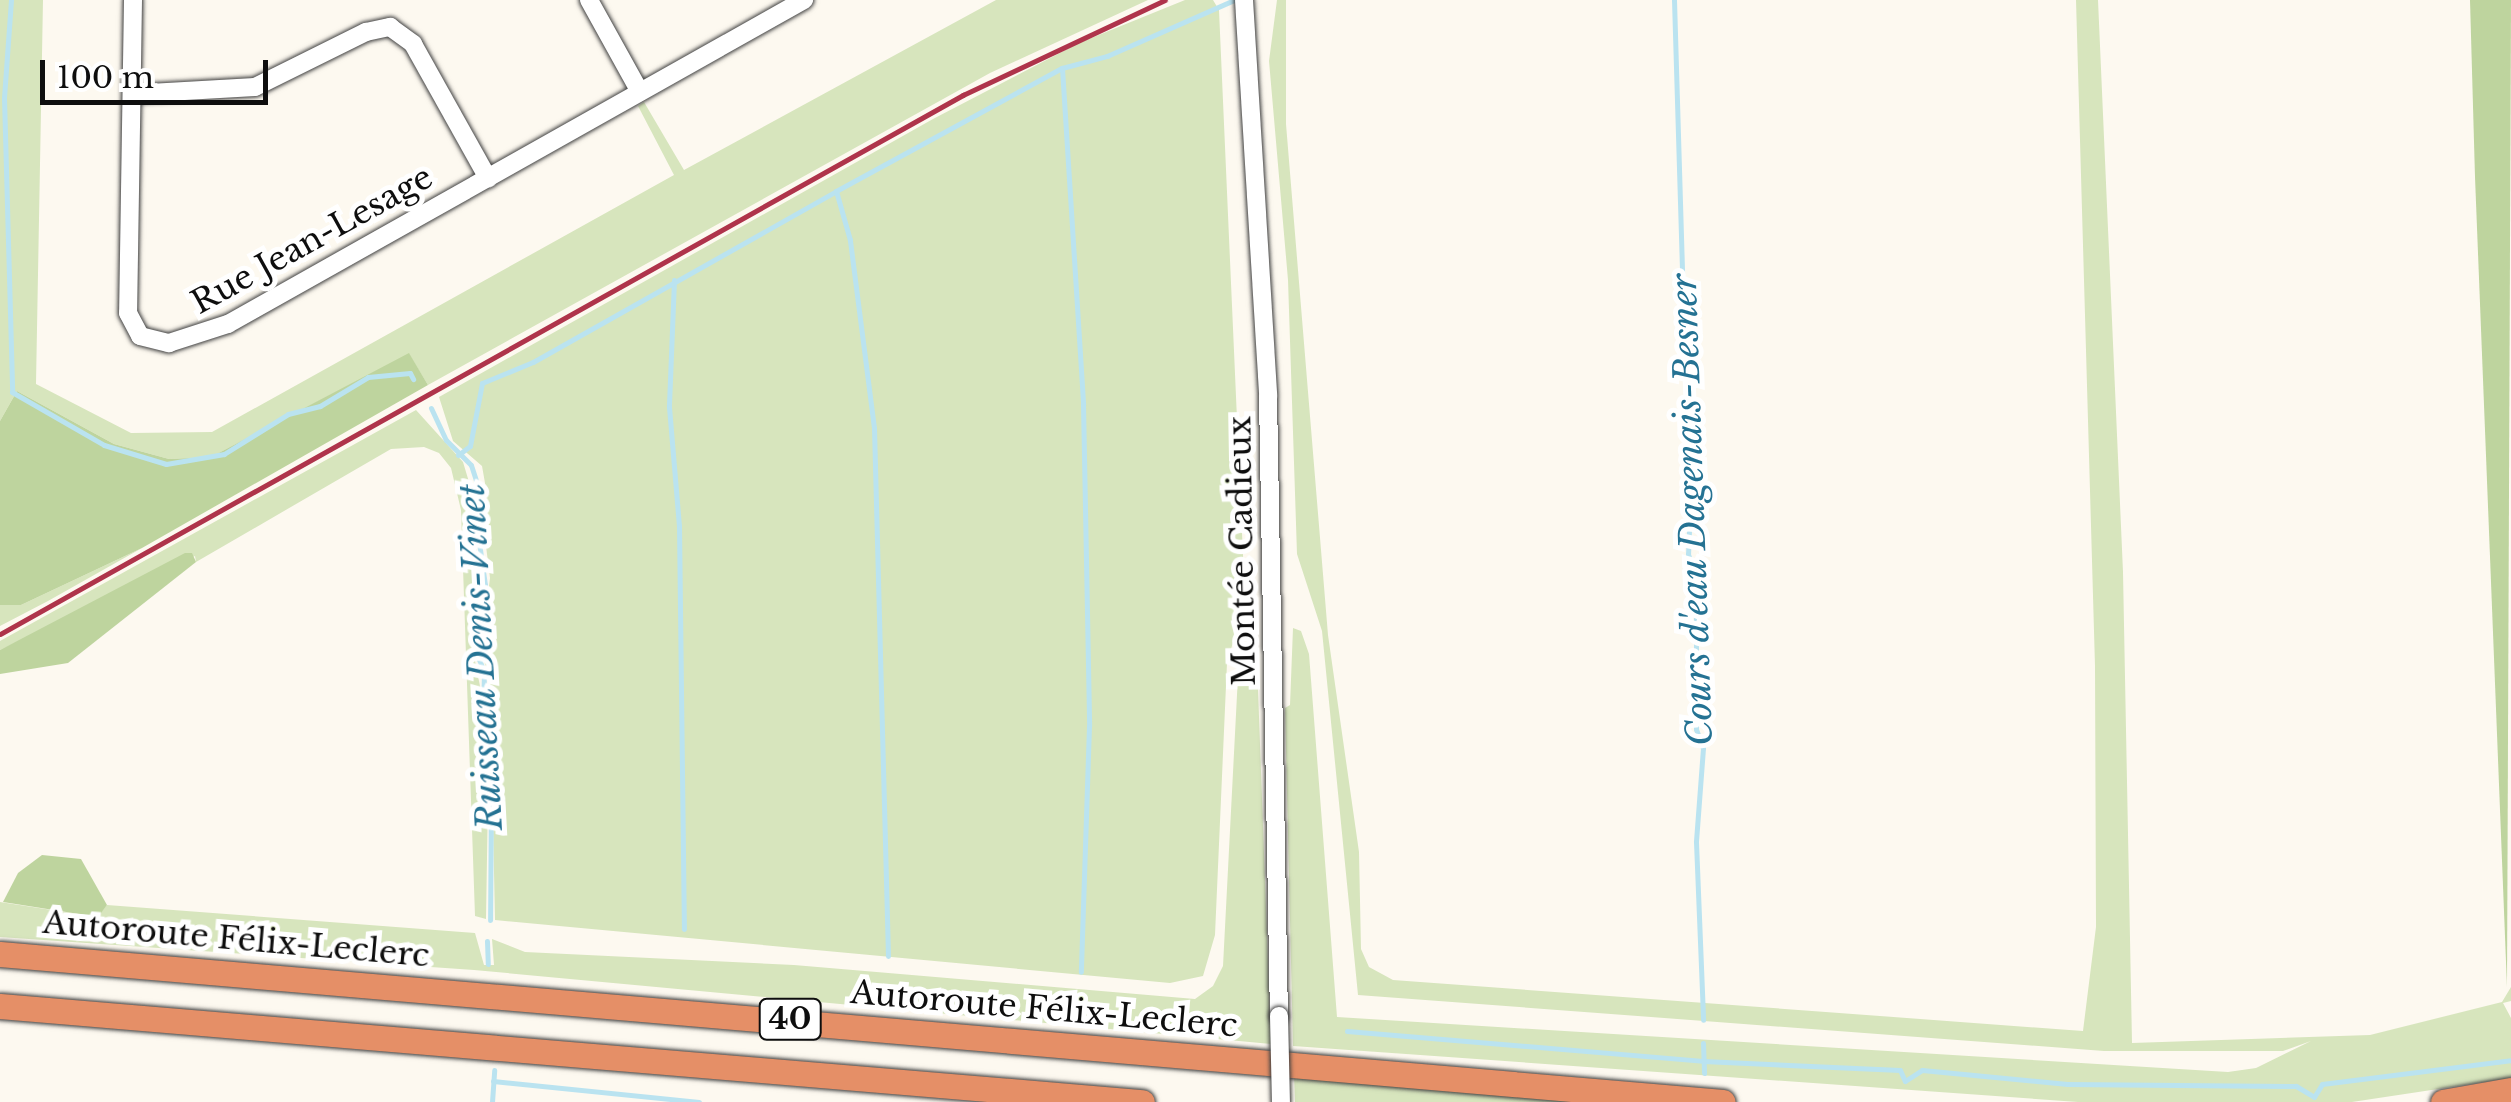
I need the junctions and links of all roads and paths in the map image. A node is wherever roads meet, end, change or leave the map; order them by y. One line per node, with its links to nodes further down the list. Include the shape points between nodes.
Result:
1 (134, 0): 6 (street, Rue Jean-Lesage)
2 (589, 0): 5 (street)
3 (1244, 0): 12 (street, Montée Cadieux, bridge, via 1269,414)
4 (795, 2): 5 (street, Rue Jean-Lesage)
5 (640, 92): 7 (street, Rue Jean-Lesage)
6 (132, 94): 7 (street, via 207,95 255,87 366,32 390,27 414,44); 7 (street, Rue Jean-Lesage, via 128,314 136,332 153,342 214,332)
7 (488, 178)
8 (0, 954): 13 (highway, Autoroute Félix-Leclerc / 40)
9 (0, 1006): 11 (highway, 40)
10 (2511, 1090): 14 (highway)
11 (1142, 1102)
12 (1281, 1102)
13 (1722, 1102)
14 (2443, 1102)

